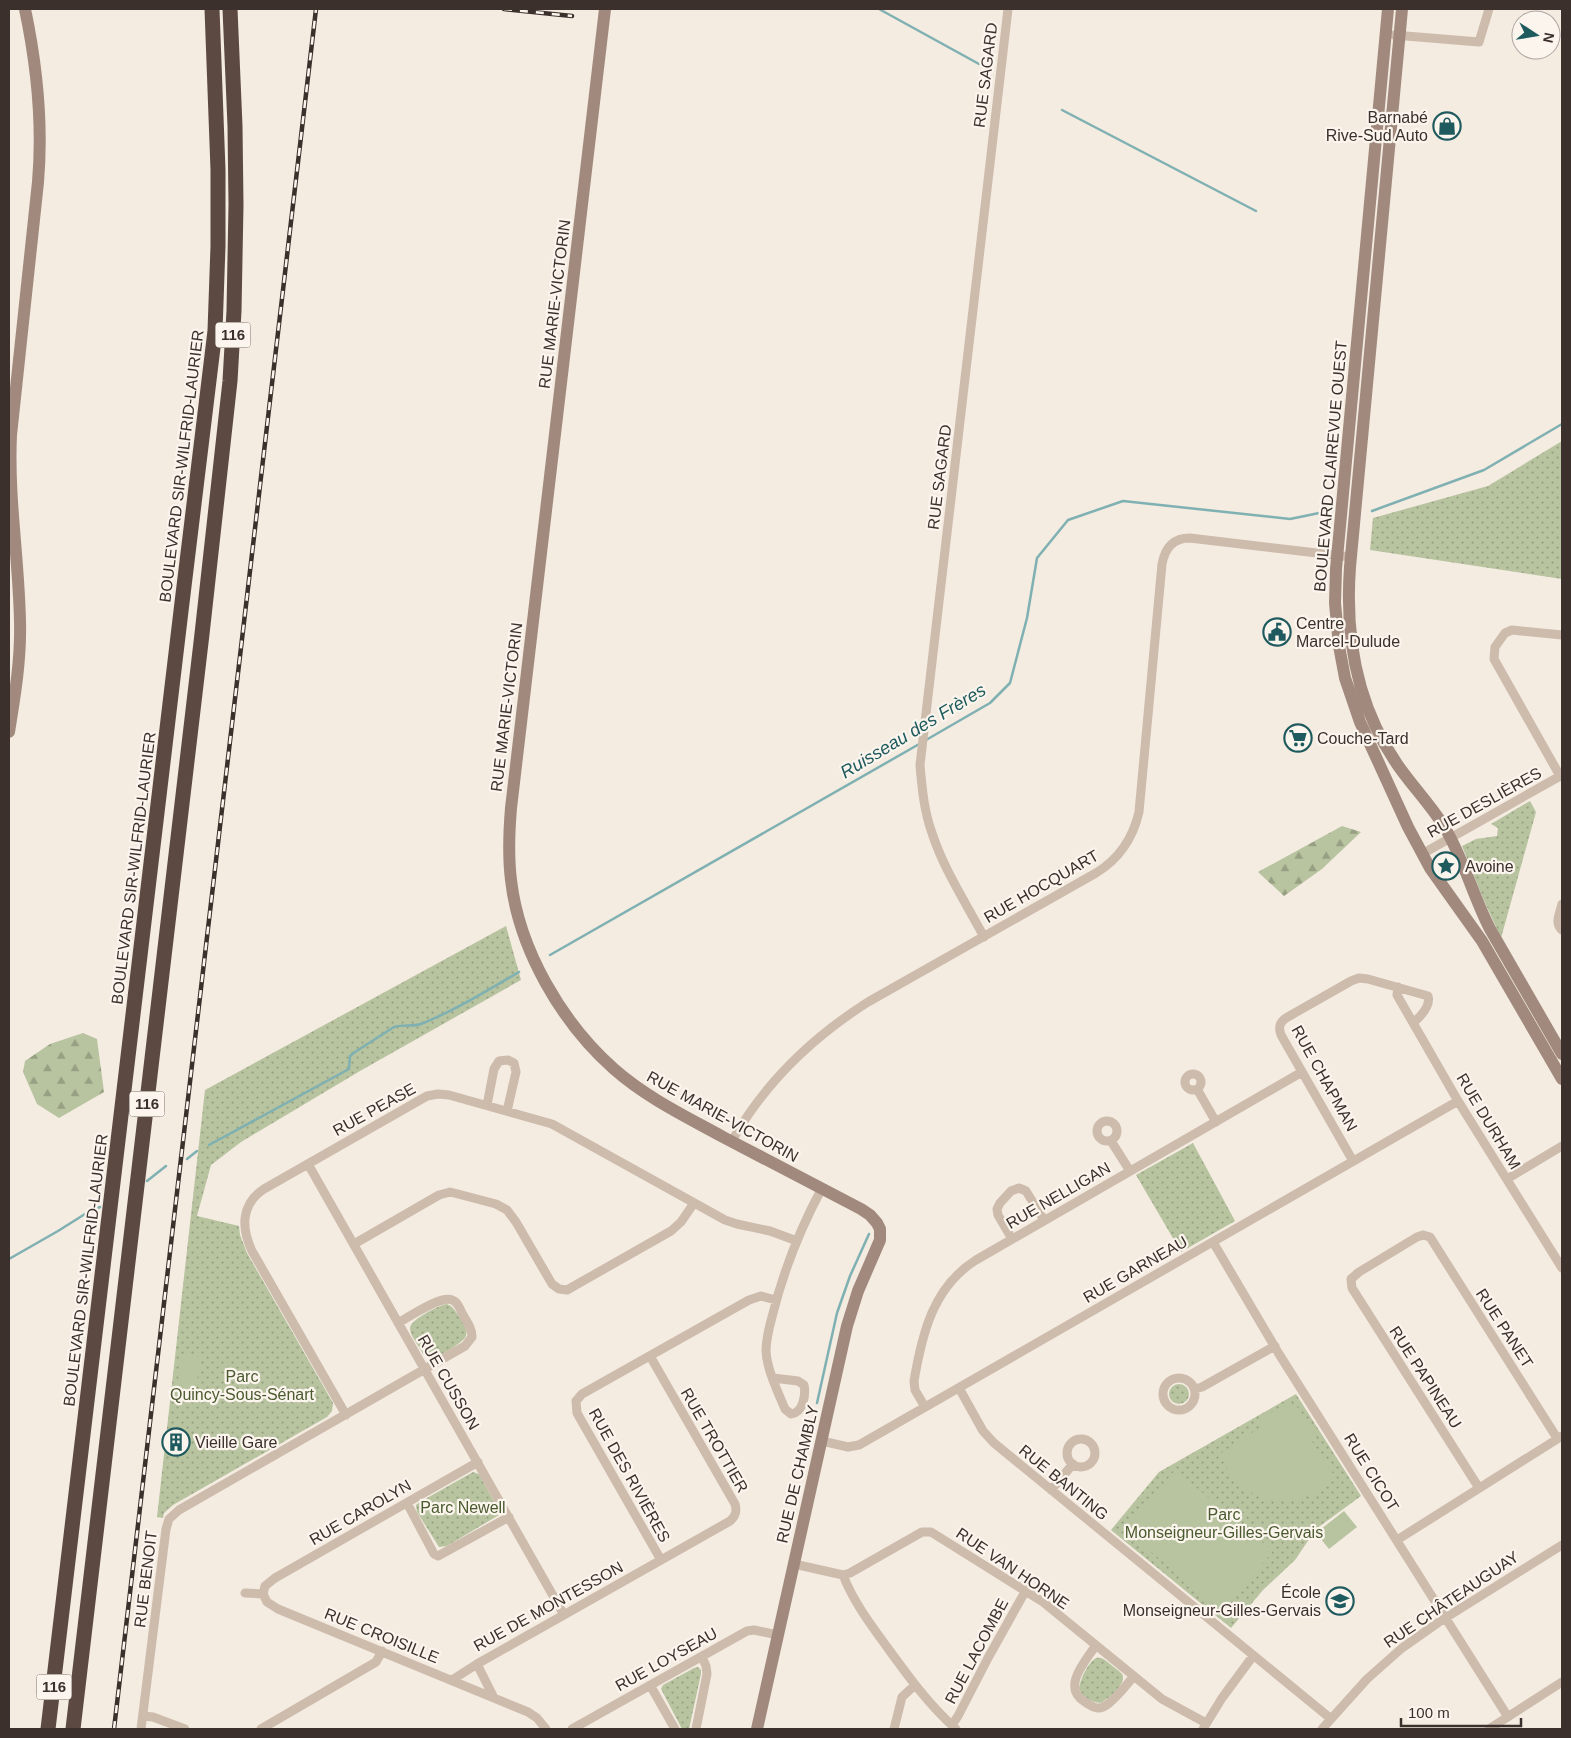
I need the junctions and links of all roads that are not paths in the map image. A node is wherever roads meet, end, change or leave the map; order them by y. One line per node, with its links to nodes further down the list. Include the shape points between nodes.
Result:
1 (25, 9): 22 (street, via 36,78 40,148 10,435 20,631 18,676)
2 (212, 9): 102 (highway, BOULEVARD SIR-WILFRID-LAURIER / 116, via 218,213 213,350)
3 (230, 9): 12 (highway, 116)
4 (238, 9): 12 (highway)
5 (605, 9): 40 (street, RUE MARIE-VICTORIN, via 511,808 511,882 522,925 538,967 559,1006 586,1040 614,1070 647,1094)
6 (1008, 9): 28 (street, RUE SAGARD, via 920,765 931,831 942,859)
7 (1388, 9): 10 (street, BOULEVARD CLAIREVUE OUEST)
8 (1402, 9): 11 (street, BOULEVARD CLAIREVUE OUEST)
9 (1489, 9): 11 (street, via 1479,42)
10 (1386, 34): 11 (street); 13 (street, BOULEVARD CLAIREVUE OUEST)
11 (1399, 35): 14 (street, BOULEVARD CLAIREVUE OUEST)
12 (235, 126): 103 (highway, 116, via 234,327 227,409)
13 (1373, 167): 14 (street); 15 (street, BOULEVARD CLAIREVUE OUEST)
14 (1387, 168): 16 (street, BOULEVARD CLAIREVUE OUEST)
15 (1350, 413): 16 (street); 17 (street, BOULEVARD CLAIREVUE OUEST)
16 (1364, 414): 18 (street, BOULEVARD CLAIREVUE OUEST)
17 (1337, 555): 18 (street, RUE HOCQUART); 21 (street, BOULEVARD CLAIREVUE OUEST, via 1336,625 1342,666); 28 (street, RUE HOCQUART, via 1190,538 1180,539 1169,546 1162,564 1140,806 1131,836 1117,858 1102,870)
18 (1351, 557): 20 (street, BOULEVARD CLAIREVUE OUEST, via 1348,589 1350,634)
19 (1562, 635): 23 (street, RUE DESLIÈRES, via 1512,630 1495,647 1494,654 1502,674)
20 (1365, 699): 21 (street); 24 (street, BOULEVARD CLAIREVUE OUEST, via 1391,755)
21 (1352, 700): 25 (street, BOULEVARD CLAIREVUE OUEST)
22 (9, 732)
23 (1561, 775): 24 (street, RUE DESLIÈRES)
24 (1450, 838): 25 (street, RUE DESLIÈRES); 31 (street, BOULEVARD CLAIREVUE OUEST, via 1479,907)
25 (1422, 854): 31 (street, BOULEVARD CLAIREVUE OUEST)
26 (1562, 904): 27 (street, via 1558,923)
27 (1562, 930)
28 (984, 937): 40 (street, RUE HOCQUART, via 868,1002 825,1032 782,1074)
29 (1398, 987): 30 (street, RUE DURHAM, via 1397,995); 30 (street, RUE CHAPMAN, via 1429,998 1429,1003); 32 (street, RUE CHAPMAN, via 1366,978 1357,979 1283,1020 1280,1033)
30 (1413, 1023): 35 (street, RUE DURHAM)
31 (1559, 1058): 33 (street, BOULEVARD CLAIREVUE OUEST)
32 (1302, 1072): 38 (street, RUE NELLIGAN); 42 (street, RUE CHAPMAN)
33 (1562, 1079)
34 (1197, 1089): 38 (street)
35 (1458, 1101): 42 (street, RUE GARNEAU); 45 (street, RUE DURHAM)
36 (487, 1105): 37 (street, RUE PEASE); 37 (street, via 494,1069 499,1062 508,1060 515,1065 516,1072); 43 (street, RUE PEASE, via 445,1094 431,1095)
37 (507, 1111): 47 (street, RUE PEASE, via 552,1124)
38 (1216, 1122): 44 (street, RUE NELLIGAN)
39 (1111, 1140): 44 (street)
40 (732, 1141): 46 (street, RUE MARIE-VICTORIN)
41 (1562, 1146): 45 (street)
42 (1353, 1161): 53 (street, RUE GARNEAU)
43 (308, 1164): 54 (street, RUE CUSSON); 65 (street, RUE PEASE, via 257,1194 247,1208 244,1229 252,1251)
44 (1130, 1171): 48 (street, RUE NELLIGAN)
45 (1506, 1179): 55 (street, RUE DURHAM)
46 (822, 1188): 49 (street, RUE MARIE-VICTORIN, via 870,1215); 52 (street)
47 (694, 1203): 52 (street, RUE PEASE, via 733,1223 761,1228); 54 (street, via 670,1231 564,1290 552,1284 507,1210 450,1192 439,1194)
48 (1044, 1220): 51 (street, RUE NELLIGAN); 51 (street, via 1026,1191 1013,1190 997,1209)
49 (880, 1229): 67 (street, RUE DE CHAMBLY, via 879,1243 847,1326)
50 (1426, 1235): 66 (street, RUE PANET, via 1433,1241); 70 (street, RUE PAPINEAU, via 1416,1237 1354,1276 1351,1286)
51 (1012, 1239): 64 (street, RUE NELLIGAN, via 960,1271 936,1302 926,1326 914,1381 916,1393)
52 (797, 1241): 56 (street)
53 (1212, 1242): 58 (street, RUE CICOT); 62 (street, RUE GARNEAU)
54 (354, 1244): 57 (street, RUE CUSSON)
55 (1562, 1268)
56 (776, 1300): 59 (street, via 762,1296 752,1298); 61 (street, via 766,1346)
57 (398, 1323): 60 (street, RUE CUSSON); 60 (street, RUE BENOIT, via 442,1300 451,1300 458,1306 471,1330 470,1341)
58 (1274, 1346): 63 (street); 74 (street, RUE CICOT)
59 (650, 1356): 76 (street, RUE DES RIVIÈRES, via 580,1396 576,1406); 76 (street, RUE TROTTIER, via 735,1504 736,1511 730,1521)
60 (424, 1369): 65 (street, RUE BENOIT); 68 (street, RUE CUSSON)
61 (773, 1378): 61 (street, via 786,1411 798,1412 804,1385 798,1381)
62 (958, 1388): 64 (street, RUE GARNEAU); 71 (street, RUE BANTING, via 990,1440)
63 (1195, 1389)
64 (925, 1407): 67 (street, RUE GARNEAU, via 856,1446)
65 (346, 1415): 96 (street, RUE BENOIT, via 179,1510 169,1519)
66 (1560, 1437): 70 (street)
67 (822, 1441): 77 (street, RUE DE CHAMBLY)
68 (478, 1462): 72 (street, RUE CAROLYN); 73 (street, RUE CUSSON)
69 (1073, 1464): 71 (street)
70 (1479, 1488): 74 (street)
71 (1051, 1490): 88 (street, RUE BANTING)
72 (406, 1503): 73 (street, via 438,1556); 81 (street, RUE CAROLYN, via 275,1578 265,1586)
73 (509, 1517): 82 (street, RUE CUSSON)
74 (1397, 1540): 83 (street, RUE CICOT)
75 (1562, 1545): 83 (street, RUE CHÂTEAUGUAY)
76 (660, 1560): 82 (street, RUE DE MONTESSON)
77 (794, 1564): 78 (street); 84 (street, RUE DE CHAMBLY)
78 (842, 1575): 79 (street, RUE VAN HORNE, via 929,1531); 94 (street, via 864,1614)
79 (1026, 1590): 85 (street, RUE VAN HORNE); 101 (street, RUE LACOMBE)
80 (246, 1593): 81 (street)
81 (263, 1594): 86 (street, RUE CROISILLE, via 267,1602 278,1608)
82 (564, 1614): 89 (street, RUE DE MONTESSON)
83 (1446, 1618): 97 (street, RUE CICOT); 98 (street, RUE CHÂTEAUGUAY, via 1381,1666)
84 (778, 1635): 87 (street, RUE LOYSEAU, via 750,1630); 111 (street, RUE DE CHAMBLY)
85 (1096, 1646): 90 (street, RUE VAN HORNE); 90 (street, via 1074,1682 1075,1693 1080,1699 1093,1707 1105,1706)
86 (382, 1651): 91 (street, RUE CROISILLE); 100 (street, via 376,1662)
87 (702, 1656): 93 (street, RUE LOYSEAU); 110 (street, via 707,1674)
88 (1253, 1656): 98 (street, RUE BANTING); 99 (street)
89 (476, 1664): 91 (street, RUE DE MONTESSON); 95 (street)
90 (1134, 1676): 99 (street, RUE VAN HORNE, via 1166,1702)
91 (452, 1680): 95 (street, RUE CROISILLE)
92 (1562, 1682): 97 (street)
93 (650, 1685): 108 (street, RUE LOYSEAU); 109 (street)
94 (915, 1685): 101 (street); 112 (street, via 902,1698)
95 (494, 1698): 107 (street, RUE CROISILLE, via 531,1713)
96 (143, 1716): 104 (street, RUE BENOIT); 105 (street)
97 (1508, 1717): 114 (street)
98 (1330, 1718): 113 (street, RUE CHÂTEAUGUAY)
99 (1205, 1726)
100 (269, 1727): 106 (street)
101 (954, 1727)
102 (48, 1729)
103 (73, 1729)
104 (141, 1729)
105 (185, 1729)
106 (261, 1729)
107 (546, 1729)
108 (572, 1729)
109 (675, 1729)
110 (696, 1729)
111 (757, 1729)
112 (894, 1729)
113 (1322, 1729)
114 (1489, 1729)

